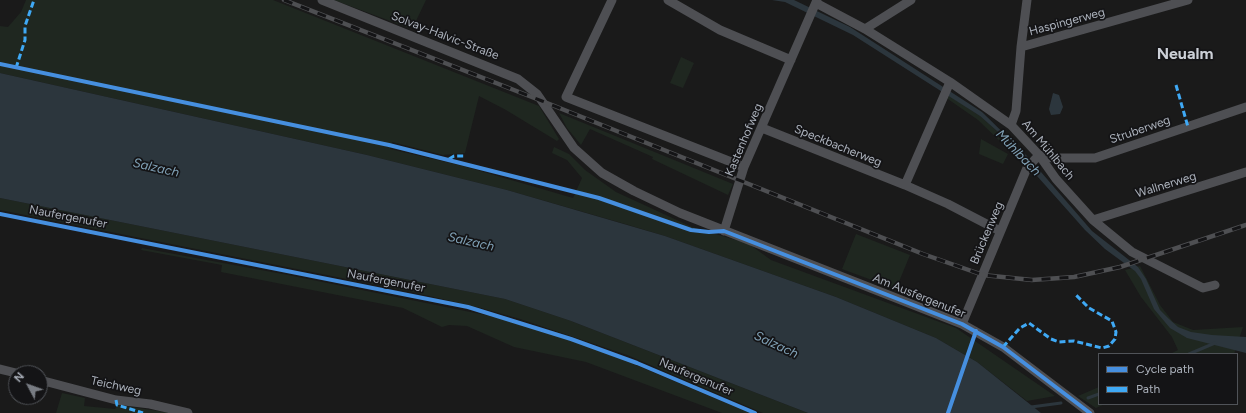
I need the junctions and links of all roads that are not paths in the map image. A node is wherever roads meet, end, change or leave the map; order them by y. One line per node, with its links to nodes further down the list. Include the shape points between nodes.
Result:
1 (322, 0): 12 (street, Solvay-Halvic-Straße, via 500,70)
2 (612, 0): 17 (street, via 566,97)
3 (668, 0): 10 (street, via 720,30)
4 (911, 0): 8 (street)
5 (1027, 0): 9 (street)
6 (1188, 0): 9 (street, Haspingerweg)
7 (814, 7): 8 (street, Am Mühlbach); 10 (street, Kastenhofweg)
8 (865, 29): 11 (street, Am Mühlbach)
9 (1021, 47): 14 (street, via 1016,111)
10 (791, 60): 15 (street, Kastenhofweg)
11 (947, 87): 14 (street, Am Mühlbach); 19 (street)
12 (534, 90): 21 (street, Am Ausfergenufer, via 574,148 602,173 680,213)
13 (1246, 107): 16 (street, Struberweg, via 1096,158)
14 (1011, 125): 16 (street, Am Mühlbach)
15 (762, 128): 17 (street, Kastenhofweg); 19 (street, Speckbacherweg)
16 (1037, 157): 20 (street, Am Mühlbach); 22 (street, Brückenweg, via 1027,168)
17 (744, 167): 21 (street, Kastenhofweg)
18 (1246, 172): 20 (street, Wallnerweg)
19 (905, 186): 22 (street, Speckbacherweg, via 948,204)
20 (1093, 220): 23 (street, Am Mühlbach, via 1110,236 1144,259 1203,288)
21 (724, 231): 24 (street, Am Ausfergenufer)
22 (1000, 231): 24 (street, Brückenweg)
23 (1215, 285)
24 (962, 324): 27 (street, Am Ausfergenufer, via 1003,347)
25 (48, 382): 26 (street, Teichweg, via 116,400 150,404)
26 (188, 413)
27 (1090, 413)

